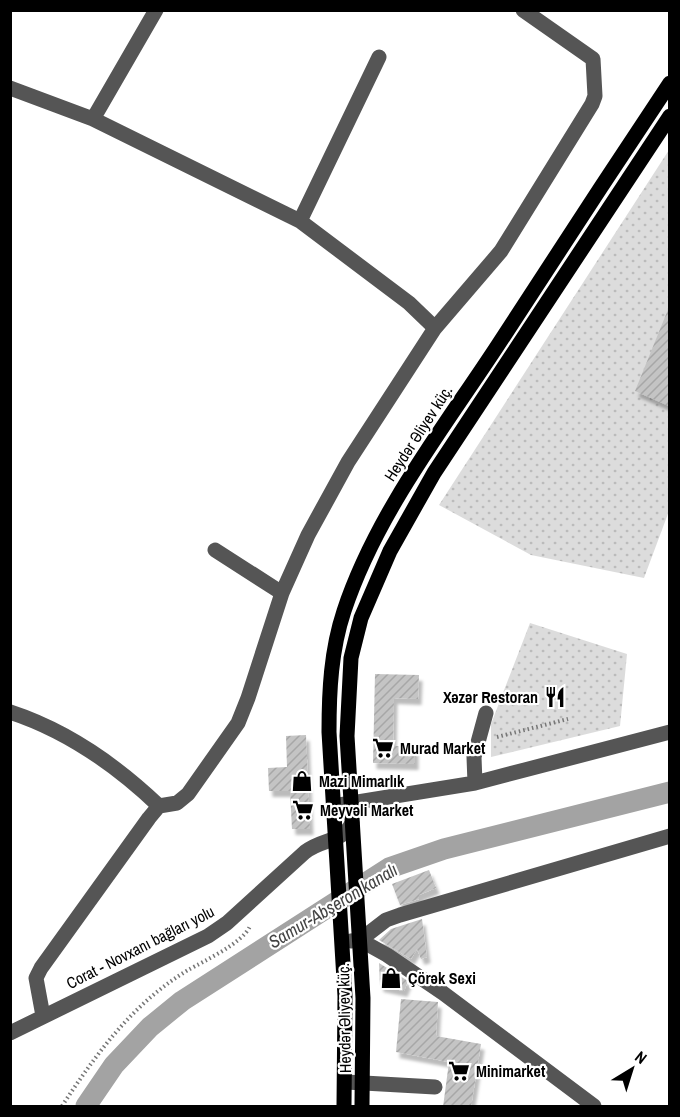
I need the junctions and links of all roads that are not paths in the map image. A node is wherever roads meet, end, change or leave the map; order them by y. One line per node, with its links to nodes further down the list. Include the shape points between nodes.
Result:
1 (156, 10): 7 (street)
2 (523, 10): 9 (street, via 593,59 595,96 501,251)
3 (379, 57): 8 (street)
4 (669, 83): 18 (main road, Heydər Əliyev küç., via 419,463 356,582 334,650 329,695)
5 (10, 88): 7 (street)
6 (669, 116): 16 (main road, via 434,473 390,551 361,618 351,658 347,736)
7 (93, 119): 8 (street)
8 (300, 221): 9 (street, via 409,303)
9 (435, 328): 11 (street, via 348,462)
10 (215, 550): 11 (street)
11 (282, 593): 17 (street, via 238,723 188,794 177,802)
12 (10, 712): 17 (street, via 83,744)
13 (486, 713): 15 (street, via 473,768)
14 (669, 732): 15 (street)
15 (475, 783): 16 (street)
16 (350, 804): 18 (street); 19 (main road)
17 (159, 806): 24 (street, via 41,968 36,978)
18 (333, 807): 21 (main road, Heydər Əliyev küç.)
19 (352, 823): 21 (street, Corat - Novxanı bağları yolu); 22 (main road, Heydər Əliyev küç.)
20 (669, 836): 22 (street, via 400,915)
21 (336, 844): 23 (main road, Heydər Əliyev küç.); 24 (street, Corat - Novxanı bağları yolu, via 317,843 208,936)
22 (360, 934): 23 (street); 27 (main road, Heydər Əliyev küç.); 31 (street)
23 (342, 937): 26 (main road, Heydər Əliyev küç.)
24 (43, 1016): 25 (street, Corat - Novxanı bağları yolu)
25 (10, 1033)
26 (346, 1082): 27 (street); 29 (main road, Heydər Əliyev küç.)
27 (364, 1083): 28 (street); 30 (main road, Heydər Əliyev küç.)
28 (435, 1087)
29 (344, 1107)
30 (362, 1107)
31 (594, 1107)

